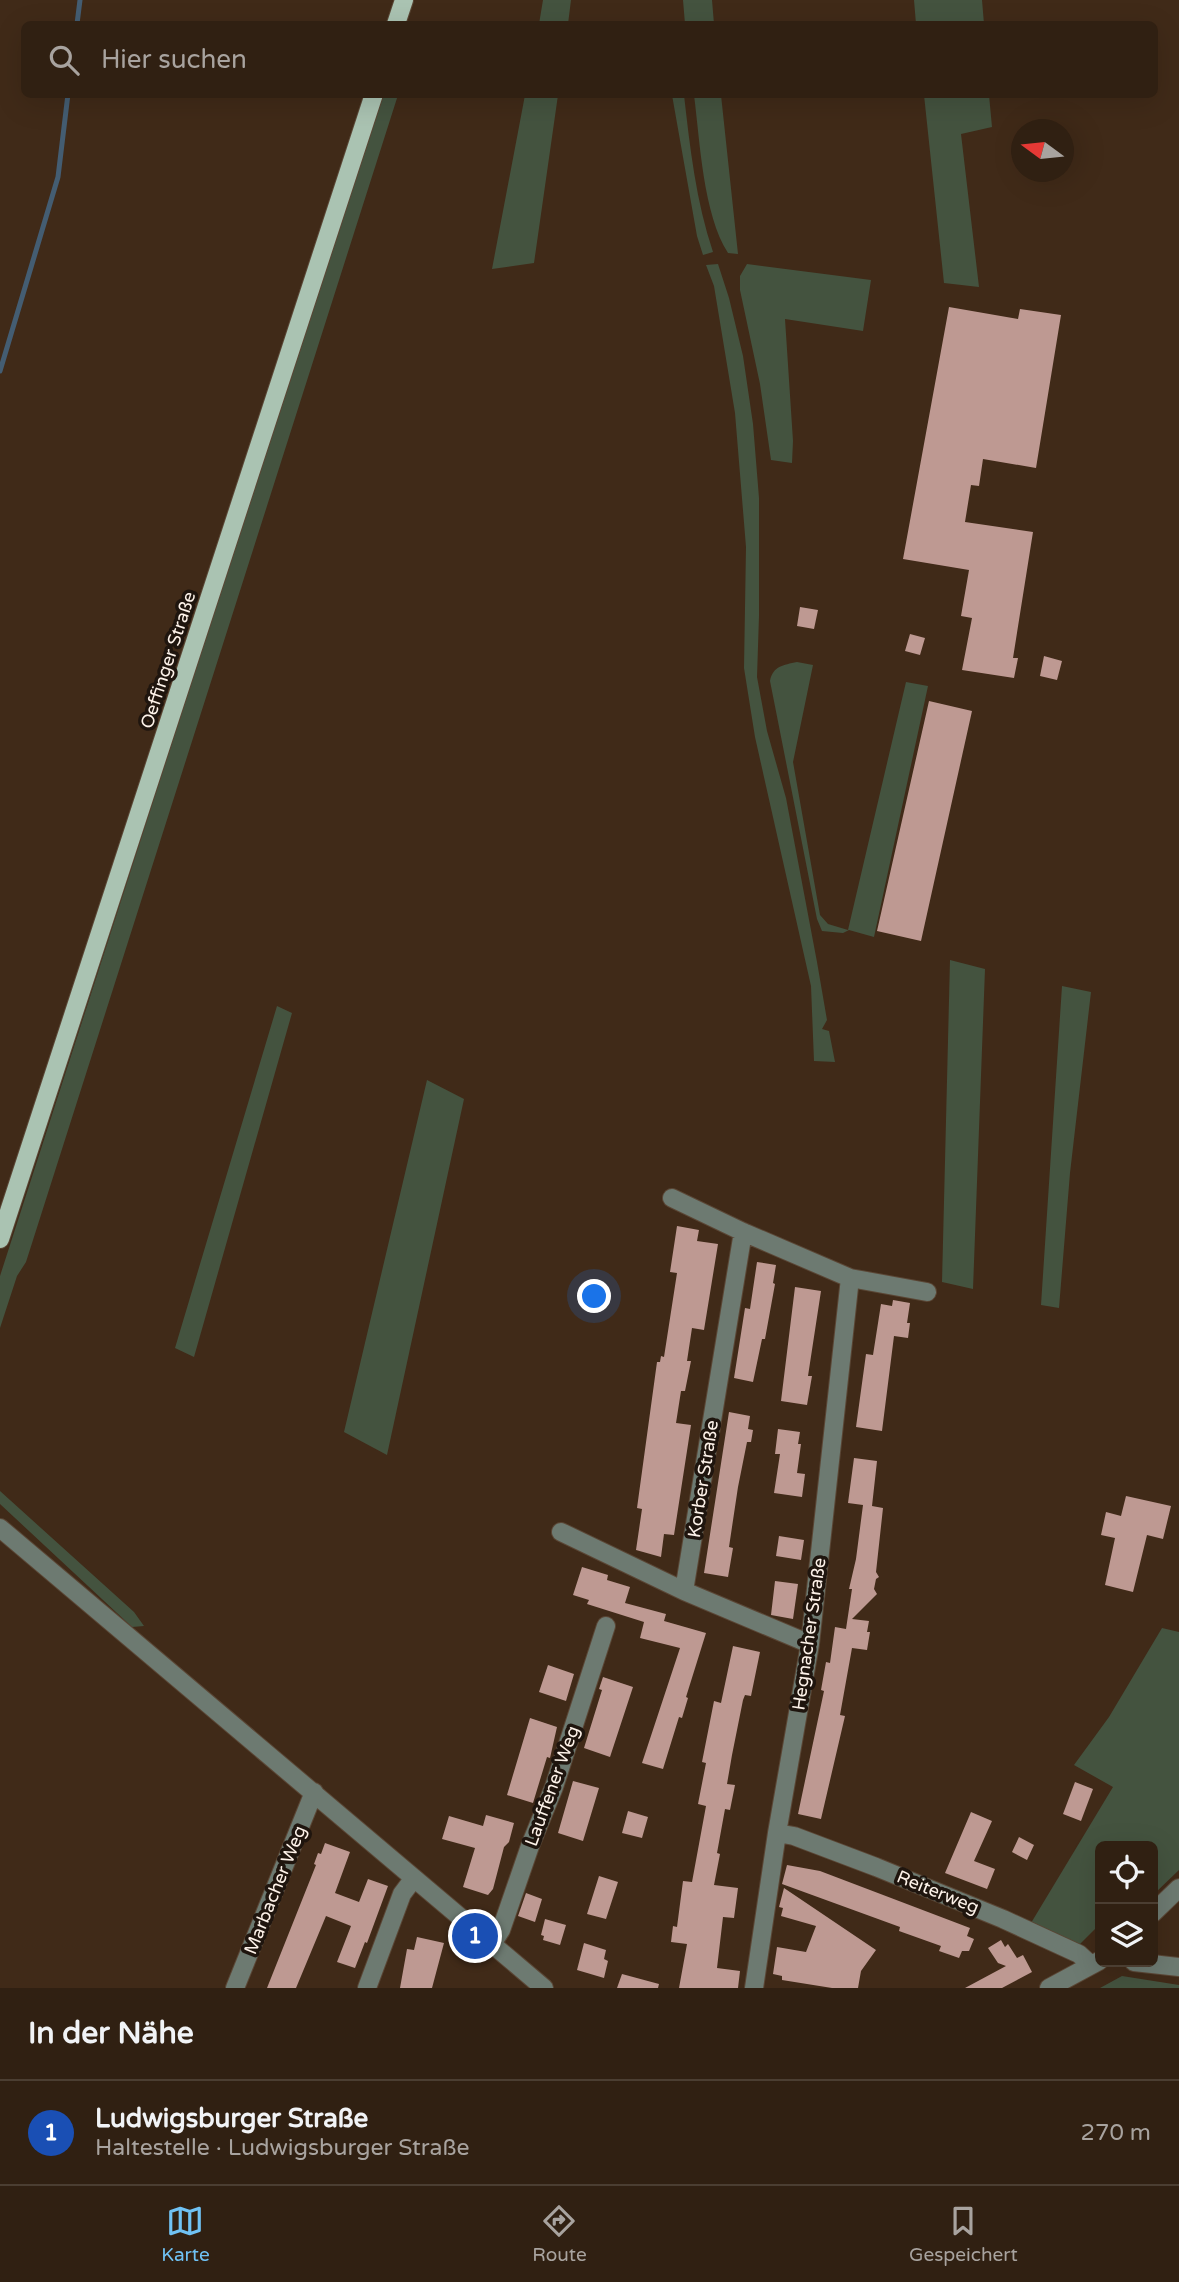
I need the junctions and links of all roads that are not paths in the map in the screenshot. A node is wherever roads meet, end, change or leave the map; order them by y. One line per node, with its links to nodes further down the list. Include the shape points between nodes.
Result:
1 (404, 0): 2 (main road)
2 (397, 21)
3 (373, 98): 6 (main road, Oeffinger Straße)
4 (672, 1198): 5 (street)
5 (743, 1232): 7 (street); 11 (street, Korber Straße)
6 (0, 1239)
7 (850, 1278): 8 (street); 13 (street, Hegnacher Straße)
8 (927, 1292)
9 (0, 1528): 14 (street)
10 (561, 1532): 11 (street)
11 (684, 1591): 13 (street)
12 (606, 1626): 19 (street, Lauffener Weg, via 554,1787)
13 (810, 1644): 15 (street, Hegnacher Straße)
14 (314, 1792): 16 (street); 24 (street, Marbacher Weg)
15 (777, 1833): 20 (street, Reiterweg, via 853,1858 1003,1919); 27 (street, Hegnacher Straße)
16 (414, 1878): 19 (street); 25 (street, via 402,1894)
17 (1179, 1888): 18 (street)
18 (1158, 1908)
19 (492, 1944): 26 (street)
20 (1095, 1962)
21 (1095, 1964): 28 (street)
22 (1158, 1965): 23 (street)
23 (1179, 1967)
24 (235, 1988)
25 (367, 1988)
26 (544, 1988)
27 (754, 1988)
28 (1049, 1988)

